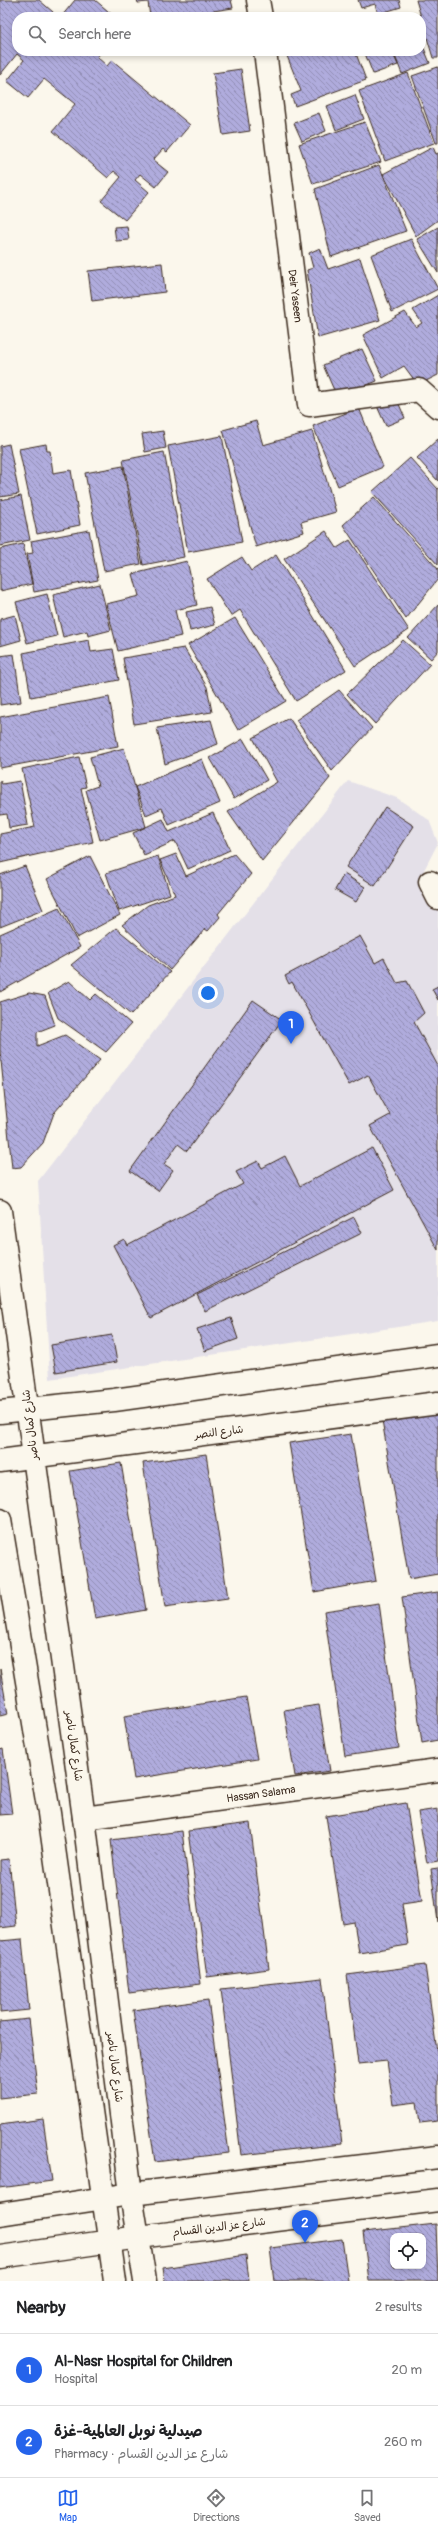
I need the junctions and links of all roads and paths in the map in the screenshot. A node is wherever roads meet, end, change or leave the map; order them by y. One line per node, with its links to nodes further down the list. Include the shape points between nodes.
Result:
1 (258, 0): 2 (main road)
2 (259, 12)
3 (266, 56): 4 (main road, Deir Yaseen, via 309,405 419,390)
4 (438, 407)
5 (0, 1211): 8 (main road, شارع كمال ناصر)
6 (438, 1355): 8 (main road, via 114,1400)
7 (438, 1403): 10 (main road, شارع النصر)
8 (28, 1409): 9 (main road); 10 (main road, شارع كمال ناصر)
9 (0, 1412)
10 (33, 1456): 11 (main road, شارع النصر); 14 (main road, شارع كمال ناصر)
11 (0, 1461)
12 (0, 1520): 17 (main road, via 49,1813)
13 (438, 1770): 14 (main road, Hassan Salama)
14 (84, 1818): 16 (main road, شارع كمال ناصر)
15 (438, 2157): 16 (main road)
16 (131, 2194): 17 (main road); 20 (main road, شارع كمال ناصر)
17 (103, 2198): 19 (main road); 21 (main road)
18 (438, 2200): 20 (main road, شارع عز الدين القسام)
19 (0, 2214)
20 (140, 2237): 21 (main road, شارع عز الدين القسام); 24 (main road, شارع كمال ناصر)
21 (109, 2242): 22 (main road, شارع عز الدين القسام); 23 (main road)
22 (0, 2257)
23 (115, 2281)
24 (145, 2281)

